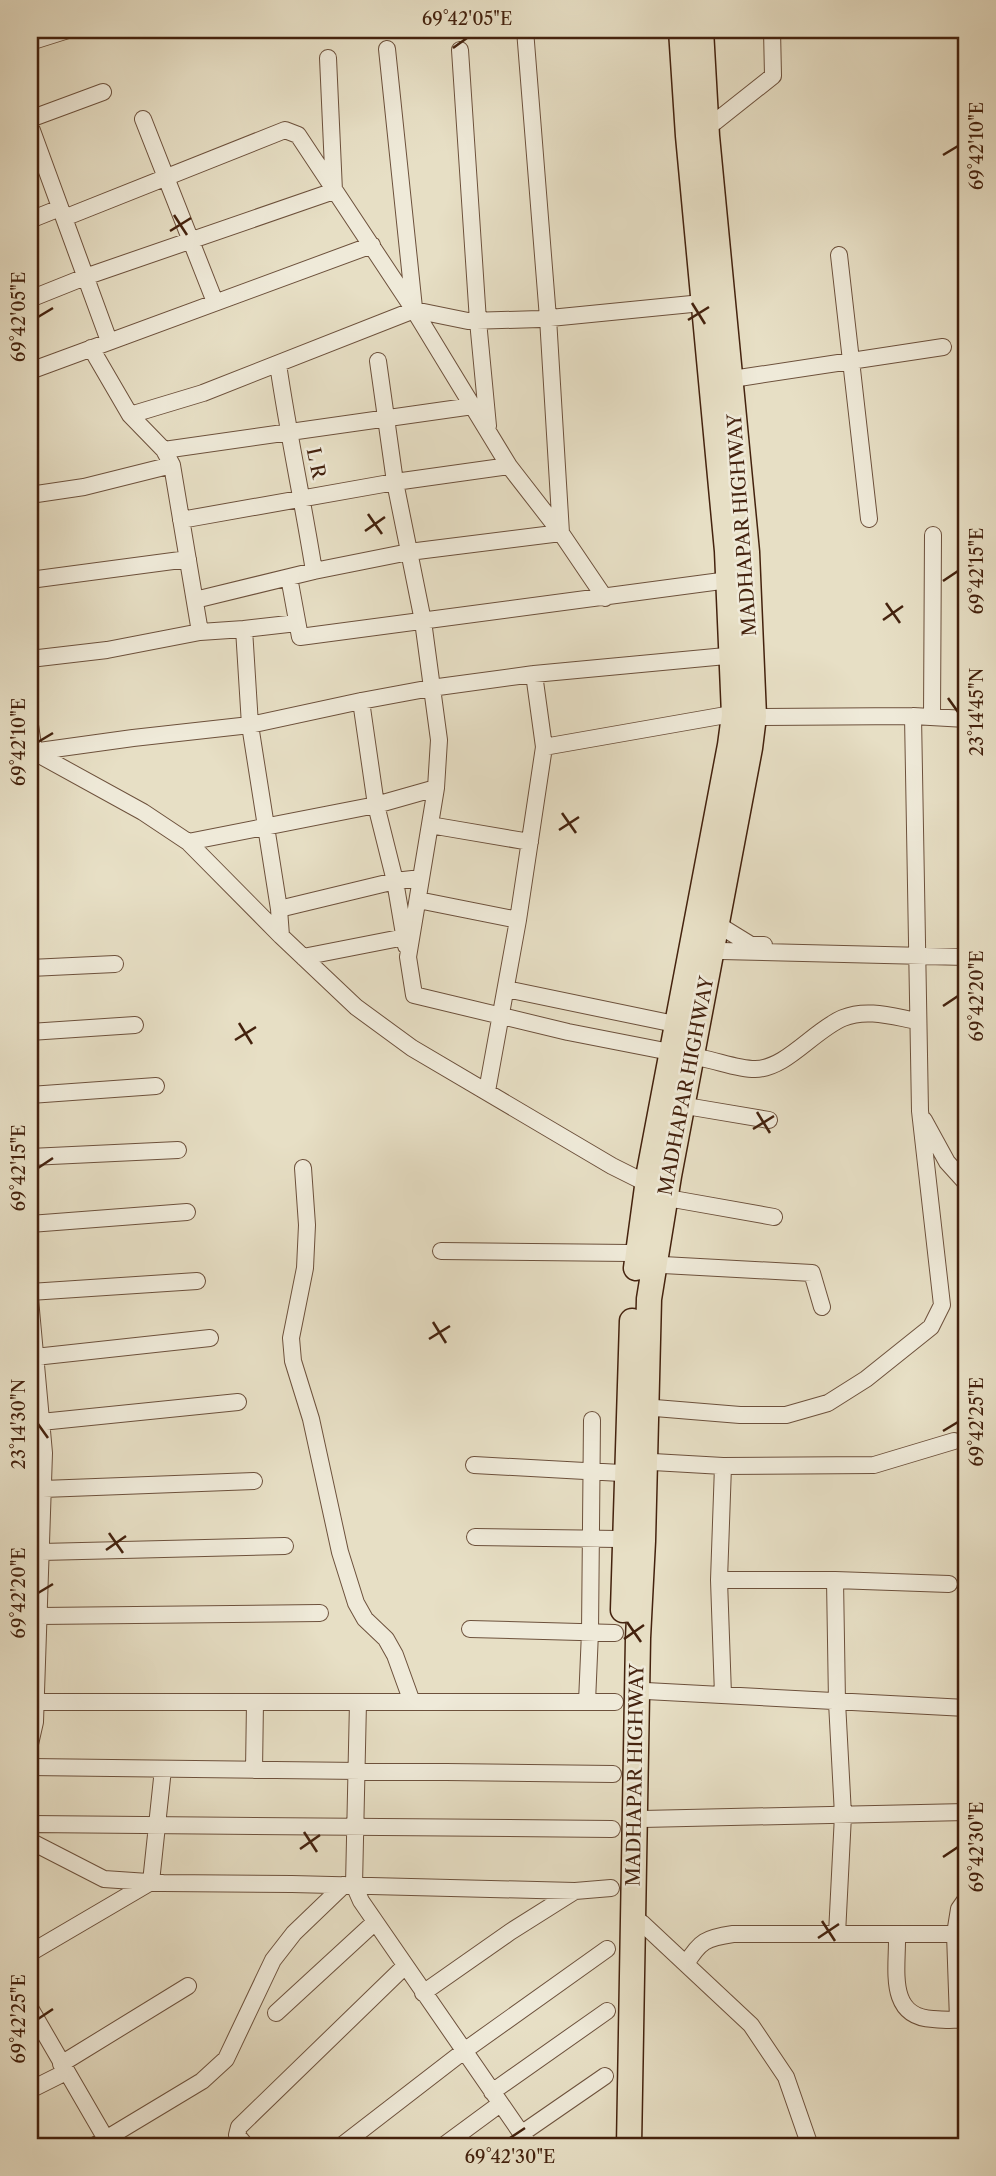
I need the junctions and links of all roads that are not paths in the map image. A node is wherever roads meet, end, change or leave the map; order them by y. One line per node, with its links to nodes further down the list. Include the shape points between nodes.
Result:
1 (68, 30): 6 (street)
2 (525, 30): 27 (street)
3 (681, 30): 25 (highway, MADHAPAR HIGHWAY, via 688,136)
4 (702, 30): 25 (highway, MADHAPAR HIGHWAY)
5 (772, 30): 13 (street, via 773,76)
6 (30, 42)
7 (387, 49): 26 (street)
8 (460, 50): 28 (street)
9 (328, 58): 16 (street)
10 (103, 92): 11 (street)
11 (30, 119)
12 (143, 119): 15 (street)
13 (715, 122)
14 (30, 125): 17 (street)
15 (166, 179): 16 (street, via 285,131 298,135); 17 (street); 19 (street)
16 (334, 191): 19 (street); 20 (street)
17 (62, 213): 18 (street); 22 (street)
18 (30, 219)
19 (191, 240): 22 (street); 24 (street)
20 (372, 245): 24 (street); 26 (street)
21 (839, 256): 33 (street)
22 (85, 276): 23 (street); 29 (street)
23 (30, 299)
24 (215, 302): 29 (street)
25 (713, 302): 27 (street); 218 (highway, MADHAPAR HIGHWAY, via 734,715 649,1172 633,1296); 219 (highway, MADHAPAR HIGHWAY, via 747,552 754,716 649,1299)
26 (414, 310): 28 (street); 34 (street); 37 (street)
27 (548, 318): 28 (street); 50 (street)
28 (478, 320): 41 (street)
29 (109, 341): 31 (street)
30 (943, 347): 33 (street)
31 (90, 348): 35 (street); 38 (street)
32 (378, 361): 39 (street)
33 (850, 361): 36 (street); 48 (street)
34 (278, 364): 38 (street); 40 (street, L R)
35 (30, 371)
36 (739, 378)
37 (473, 406): 39 (street); 41 (street)
38 (130, 415): 42 (street)
39 (385, 418): 40 (street); 45 (street)
40 (288, 432): 42 (street); 47 (street, L R)
41 (488, 432): 44 (street)
42 (164, 450): 43 (street)
43 (172, 465): 46 (street); 49 (street)
44 (509, 466): 45 (street); 50 (street)
45 (395, 482): 47 (street); 52 (street)
46 (30, 495)
47 (303, 500): 49 (street); 54 (street, L R)
48 (869, 519)
49 (181, 520): 53 (street)
50 (561, 533): 52 (street); 58 (street)
51 (933, 536): 72 (street)
52 (409, 552): 54 (street); 60 (street)
53 (188, 559): 56 (street); 59 (street)
54 (314, 571): 55 (street)
55 (289, 577): 59 (street); 61 (street)
56 (30, 580)
57 (721, 581): 58 (street)
58 (605, 598): 60 (street)
59 (195, 600): 63 (street)
60 (423, 621): 61 (street, via 300,637); 67 (street)
61 (297, 622): 62 (street)
62 (244, 629): 63 (street); 75 (street)
63 (200, 632): 65 (street)
64 (726, 656): 66 (street)
65 (30, 659)
66 (534, 674): 67 (street); 76 (street)
67 (431, 688): 68 (street); 78 (street, via 439,740)
68 (361, 701): 75 (street); 79 (street)
69 (726, 715): 76 (street)
70 (913, 716): 71 (street); 72 (street); 93 (street)
71 (762, 717)
72 (932, 717): 73 (street)
73 (966, 719)
74 (30, 725): 77 (street)
75 (250, 725): 77 (street); 81 (street)
76 (544, 747): 83 (street)
77 (32, 752): 82 (street)
78 (436, 788): 79 (street); 80 (street)
79 (376, 805): 81 (street); 85 (street)
80 (430, 825): 83 (street); 84 (street)
81 (265, 827): 82 (street); 87 (street)
82 (188, 842): 90 (street)
83 (530, 842): 88 (street)
84 (421, 878): 85 (street); 86 (street)
85 (395, 881): 87 (street); 91 (street)
86 (418, 900): 88 (street); 95 (street)
87 (279, 909): 90 (street)
88 (518, 920): 99 (street)
89 (725, 929): 93 (street, via 751,945)
90 (281, 936): 94 (street)
91 (405, 937): 94 (street); 95 (street)
92 (721, 951): 93 (street)
93 (917, 954): 96 (street); 101 (street)
94 (303, 957): 108 (street, via 356,1007 412,1048)
95 (408, 957): 100 (street, via 414,995)
96 (966, 957)
97 (115, 964): 98 (street)
98 (30, 968)
99 (506, 989): 100 (street); 102 (street)
100 (502, 1016): 105 (street); 108 (street)
101 (918, 1021): 106 (street, via 866,1013 845,1017 766,1067 754,1069); 111 (street)
102 (670, 1023)
103 (135, 1026): 104 (street)
104 (30, 1031)
105 (665, 1051)
106 (701, 1058)
107 (156, 1086): 109 (street)
108 (487, 1091): 118 (street)
109 (30, 1096)
110 (692, 1107): 112 (street)
111 (920, 1111): 115 (street); 136 (street, via 941,1284 942,1305 931,1327 828,1403 786,1415)
112 (769, 1120)
113 (178, 1150): 114 (street)
114 (30, 1157)
115 (947, 1162): 116 (street); 119 (street)
116 (966, 1162)
117 (303, 1168): 169 (street, via 305,1268 291,1338 293,1361 356,1603 396,1655)
118 (640, 1180)
119 (966, 1183)
120 (673, 1199): 122 (street)
121 (187, 1212): 123 (street)
122 (774, 1217)
123 (30, 1224)
124 (441, 1251): 125 (street)
125 (630, 1253)
126 (663, 1265): 130 (street, via 812,1273)
127 (197, 1281): 128 (street)
128 (30, 1292)
129 (30, 1299): 131 (street)
130 (822, 1307)
131 (31, 1319): 133 (street)
132 (210, 1338): 133 (street)
133 (35, 1357): 134 (street)
134 (34, 1383): 138 (street)
135 (238, 1402): 138 (street)
136 (655, 1408)
137 (592, 1420): 144 (street)
138 (41, 1422): 140 (street)
139 (954, 1440): 143 (street, via 874,1465)
140 (37, 1454): 147 (street)
141 (653, 1462): 143 (street)
142 (474, 1465): 144 (street)
143 (723, 1466): 155 (street)
144 (592, 1471): 145 (street); 150 (street)
145 (621, 1473)
146 (254, 1480): 147 (street)
147 (43, 1489): 148 (street)
148 (36, 1513): 153 (street)
149 (475, 1537): 150 (street)
150 (589, 1538): 151 (street); 161 (street)
151 (618, 1539)
152 (285, 1546): 153 (street)
153 (41, 1552): 154 (street)
154 (35, 1576): 159 (street)
155 (719, 1580): 156 (street); 165 (street)
156 (835, 1580): 157 (street); 172 (street)
157 (949, 1584)
158 (320, 1613): 159 (street)
159 (39, 1616): 163 (street)
160 (470, 1629): 161 (street)
161 (590, 1632): 162 (street); 170 (street)
162 (615, 1633)
163 (34, 1637): 166 (street)
164 (646, 1691): 165 (street)
165 (723, 1695): 172 (street)
166 (33, 1702): 167 (street); 174 (street)
167 (255, 1702): 168 (street); 177 (street)
168 (358, 1702): 169 (street); 178 (street)
169 (412, 1702): 170 (street)
170 (587, 1702): 171 (street)
171 (615, 1702)
172 (837, 1702): 173 (street); 181 (street)
173 (966, 1708)
174 (30, 1744)
175 (30, 1767): 176 (street)
176 (163, 1769): 177 (street); 184 (street)
177 (254, 1770): 178 (street)
178 (357, 1771): 179 (street); 185 (street)
179 (613, 1774)
180 (966, 1812): 181 (street)
181 (844, 1815): 182 (street); 195 (street)
182 (642, 1819)
183 (30, 1824): 184 (street)
184 (155, 1825): 185 (street); 188 (street)
185 (356, 1828): 186 (street); 189 (street)
186 (612, 1829)
187 (31, 1842): 188 (street, via 104,1879)
188 (151, 1882): 189 (street); 199 (street)
189 (349, 1885): 191 (street); 193 (street); 214 (street, via 294,1933 274,1960 226,2059 202,2081)
190 (611, 1888): 191 (street)
191 (575, 1891): 203 (street)
192 (966, 1899): 197 (street, via 959,1909)
193 (375, 1922): 201 (street); 206 (street)
194 (642, 1923): 200 (street)
195 (837, 1934): 196 (street); 200 (street, via 713,1937 698,1945)
196 (897, 1934): 197 (street); 207 (street, via 901,2003 918,2018)
197 (955, 1934): 207 (street)
198 (607, 1949): 208 (street)
199 (30, 1953)
200 (686, 1964): 220 (street, via 751,2025 786,2077)
201 (405, 1966): 203 (street); 215 (street, via 239,2127 237,2136)
202 (188, 1986): 209 (street)
203 (423, 1993): 208 (street)
204 (30, 2008): 209 (street)
205 (607, 2011): 212 (street)
206 (276, 2013)
207 (962, 2019)
208 (464, 2051): 212 (street); 216 (street)
209 (63, 2068): 211 (street); 214 (street)
210 (605, 2076): 213 (street)
211 (30, 2090)
212 (496, 2098): 213 (street); 217 (street)
213 (525, 2140)
214 (103, 2144)
215 (246, 2146)
216 (341, 2146)
217 (443, 2146)
218 (613, 2146)
219 (629, 2146)
220 (810, 2146)

